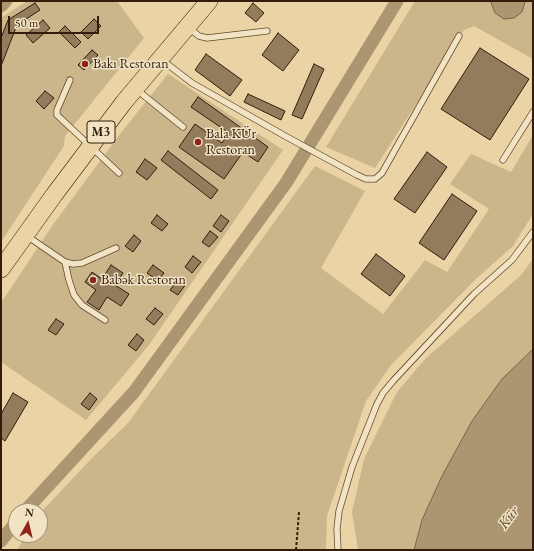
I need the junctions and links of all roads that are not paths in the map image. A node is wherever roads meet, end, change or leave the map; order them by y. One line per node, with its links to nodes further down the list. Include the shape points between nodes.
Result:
1 (209, 1): 2 (main road, M3)
2 (187, 26): 3 (lane, via 199,36 207,38); 5 (main road, M3)
3 (267, 31)
4 (459, 36): 5 (lane, via 382,173 375,179 366,179 285,136 192,83)
5 (160, 59): 7 (main road, M3)
6 (70, 80): 10 (lane, via 57,115)
7 (135, 88): 9 (lane); 10 (main road, M3)
8 (533, 112): 11 (lane)
9 (183, 127)
10 (90, 147): 12 (lane); 14 (main road, M3)
11 (503, 160)
12 (119, 173)
13 (533, 232): 19 (lane, via 512,260 474,294 383,393 352,467 341,504 337,529)
14 (25, 235): 16 (lane); 17 (main road, M3)
15 (116, 248): 16 (lane, via 82,263)
16 (65, 262): 18 (lane, via 74,295 82,305)
17 (1, 269)
18 (104, 320)
19 (338, 550)

